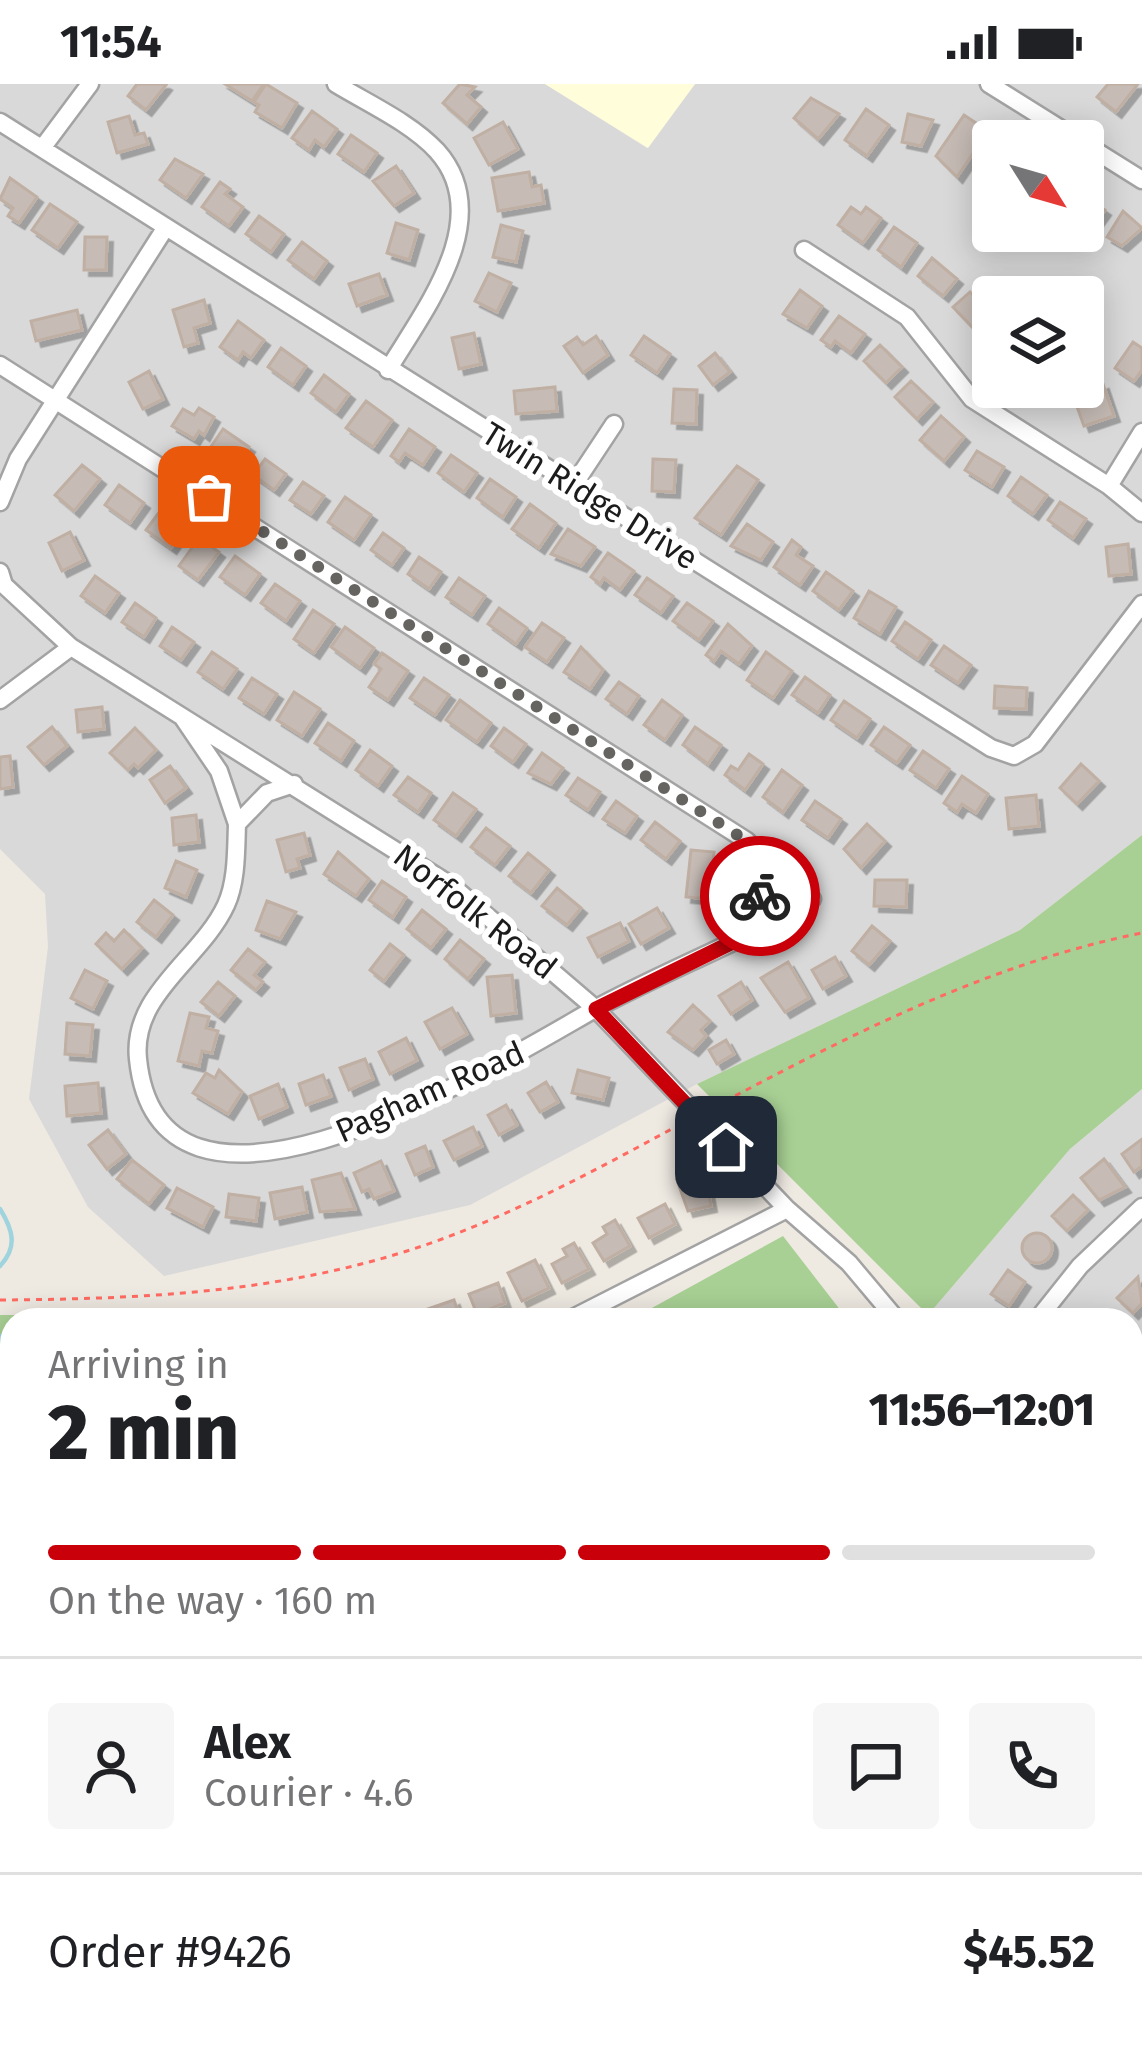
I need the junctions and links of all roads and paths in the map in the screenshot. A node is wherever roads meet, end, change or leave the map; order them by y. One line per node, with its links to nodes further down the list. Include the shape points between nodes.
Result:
1 (90, 84): 6 (street)
2 (336, 84): 12 (street, via 422,138 456,185 459,226 445,275)
3 (989, 84): 4 (street)
4 (1046, 120)
5 (0, 122): 6 (street, Twin Ridge Drive)
6 (43, 147): 9 (street, Twin Ridge Drive)
7 (1104, 157): 8 (street)
8 (1142, 181)
9 (164, 230): 12 (street, Twin Ridge Drive); 13 (street)
10 (804, 250): 17 (street, via 907,317 972,399)
11 (0, 364): 13 (street)
12 (388, 370): 16 (street, Twin Ridge Drive)
13 (55, 399): 18 (street); 27 (street, via 747,841)
14 (614, 424): 16 (street)
15 (1142, 432): 17 (street)
16 (573, 486): 21 (street, Twin Ridge Drive, via 1014,756 1035,744)
17 (1109, 486): 19 (street)
18 (0, 502)
19 (1142, 513)
20 (1, 582): 22 (street, Norfolk Road)
21 (1142, 604)
22 (71, 647): 23 (street); 24 (street, Norfolk Road)
23 (0, 700)
24 (179, 713): 25 (street, Norfolk Road); 26 (street, Pagham Road, via 219,771)
25 (294, 784): 26 (street, via 267,793); 30 (street, Norfolk Road, via 452,886)
26 (237, 824): 30 (street, Pagham Road, via 228,902 140,1026 138,1060 149,1097 164,1124 190,1144 257,1156 330,1138 411,1107)
27 (761, 890): 28 (street); 30 (street, Pagham Road, via 760,913 741,938)
28 (812, 899)
29 (1142, 932): 31 (path, via 1049,957 891,1017)
30 (596, 1009): 31 (street, Norfolk Road)
31 (696, 1116): 33 (street, Norfolk Road); 34 (path, via 513,1209 384,1258 201,1293)
32 (1142, 1207): 37 (street)
33 (787, 1209): 35 (street); 36 (street, Norfolk Road)
34 (0, 1300)
35 (593, 1308)
36 (887, 1308)
37 (1047, 1308)

